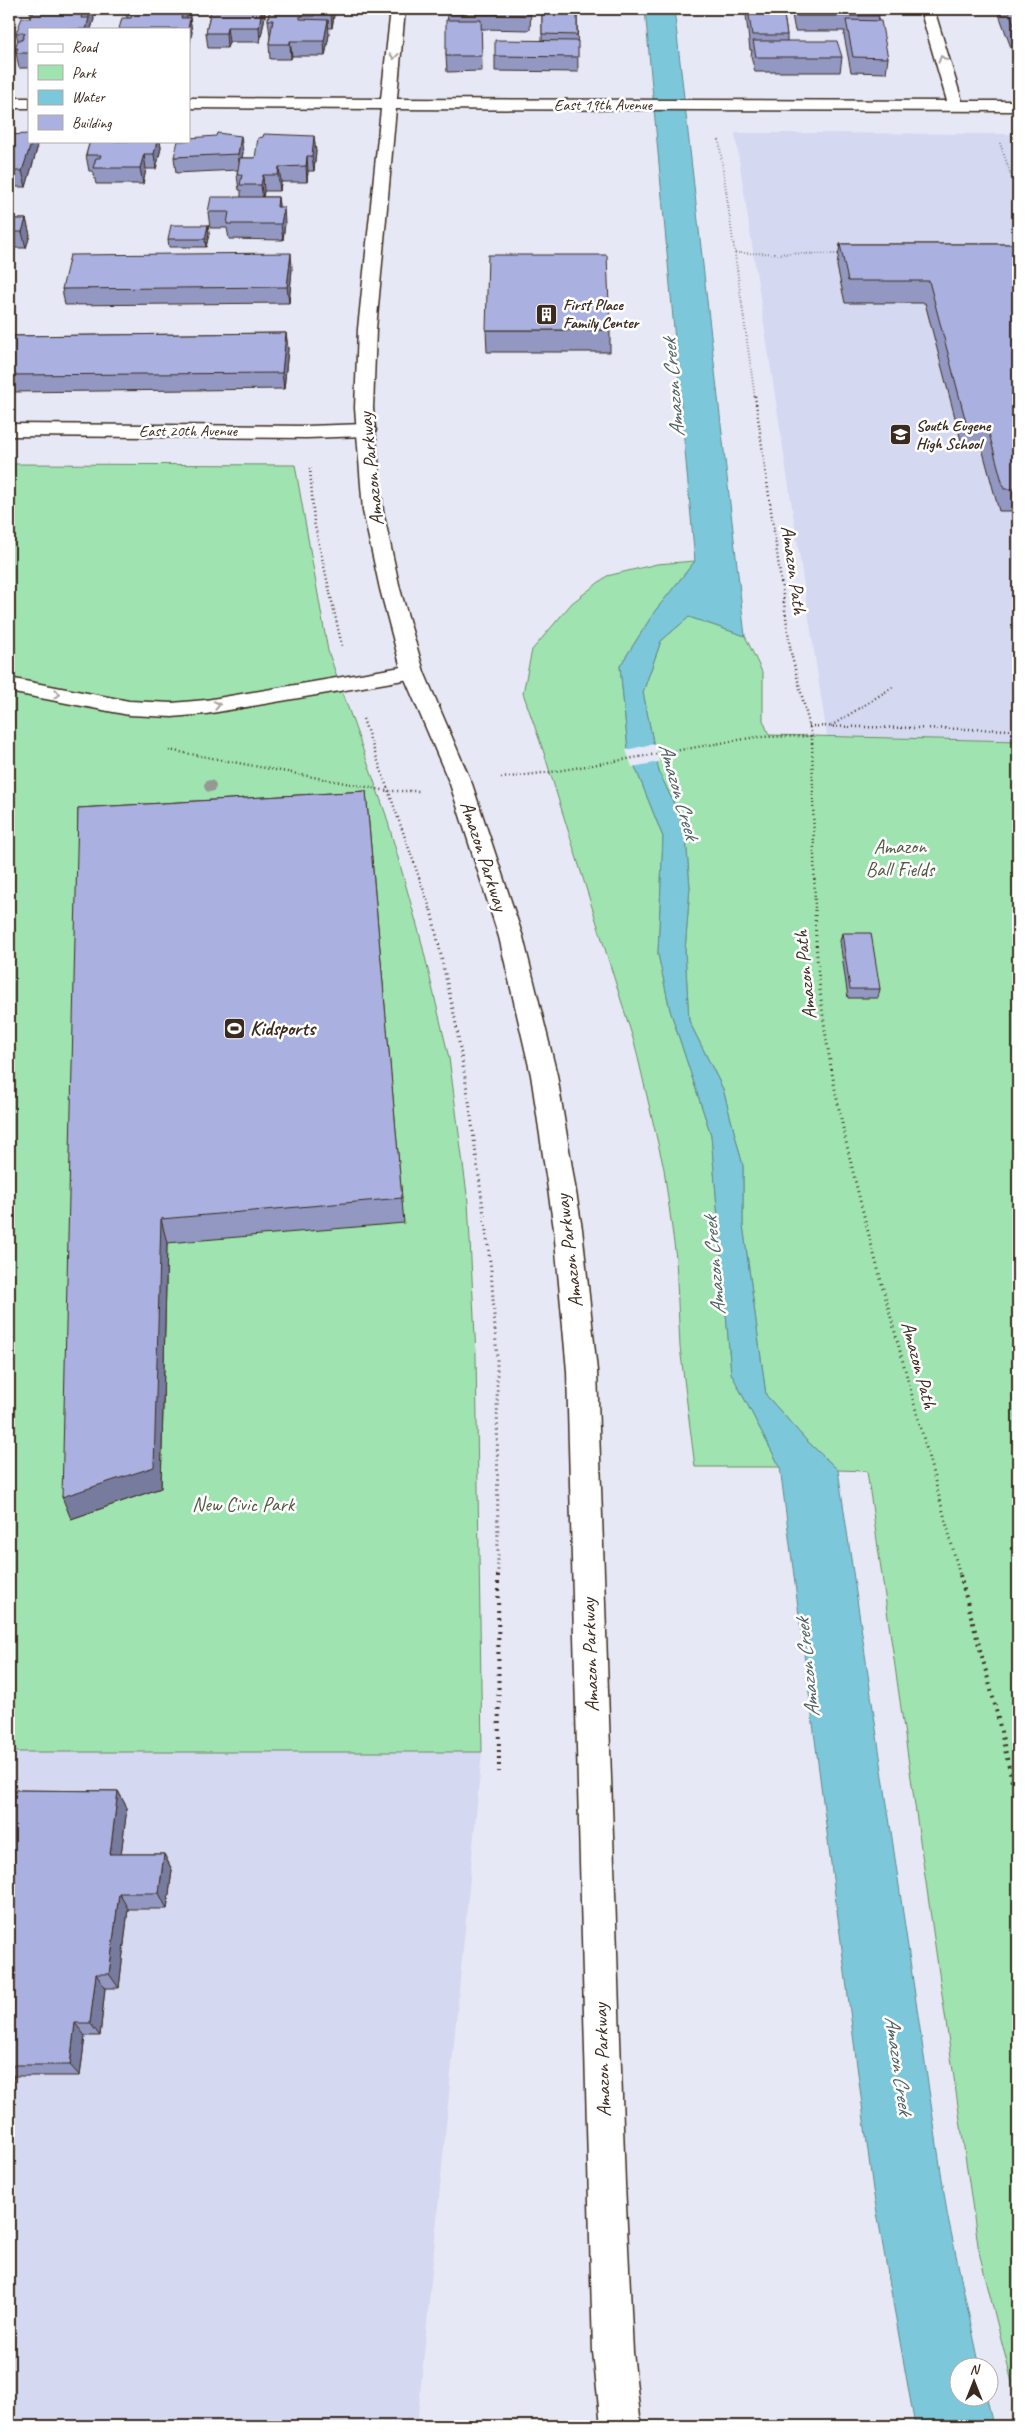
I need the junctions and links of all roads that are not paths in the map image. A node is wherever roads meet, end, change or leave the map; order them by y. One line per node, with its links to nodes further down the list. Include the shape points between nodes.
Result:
1 (398, 9): 6 (main road, Amazon Parkway, one-way to 6)
2 (927, 9): 7 (main road, one-way to 2)
3 (9, 103): 4 (main road)
4 (28, 103)
5 (190, 103): 6 (main road, East 19th Avenue)
6 (390, 104): 7 (main road, East 19th Avenue); 10 (main road, Amazon Parkway, via 367,329)
7 (956, 106): 8 (main road, East 19th Avenue)
8 (1018, 106)
9 (9, 430): 10 (main road, East 20th Avenue)
10 (366, 430): 11 (main road, Amazon Parkway, via 373,512 390,589)
11 (414, 672): 12 (main road, one-way to 11, via 129,708 172,710); 13 (main road, Amazon Parkway, via 461,784 510,937 544,1075 568,1229 582,1371 612,2352)
12 (9, 685)
13 (621, 2426)

